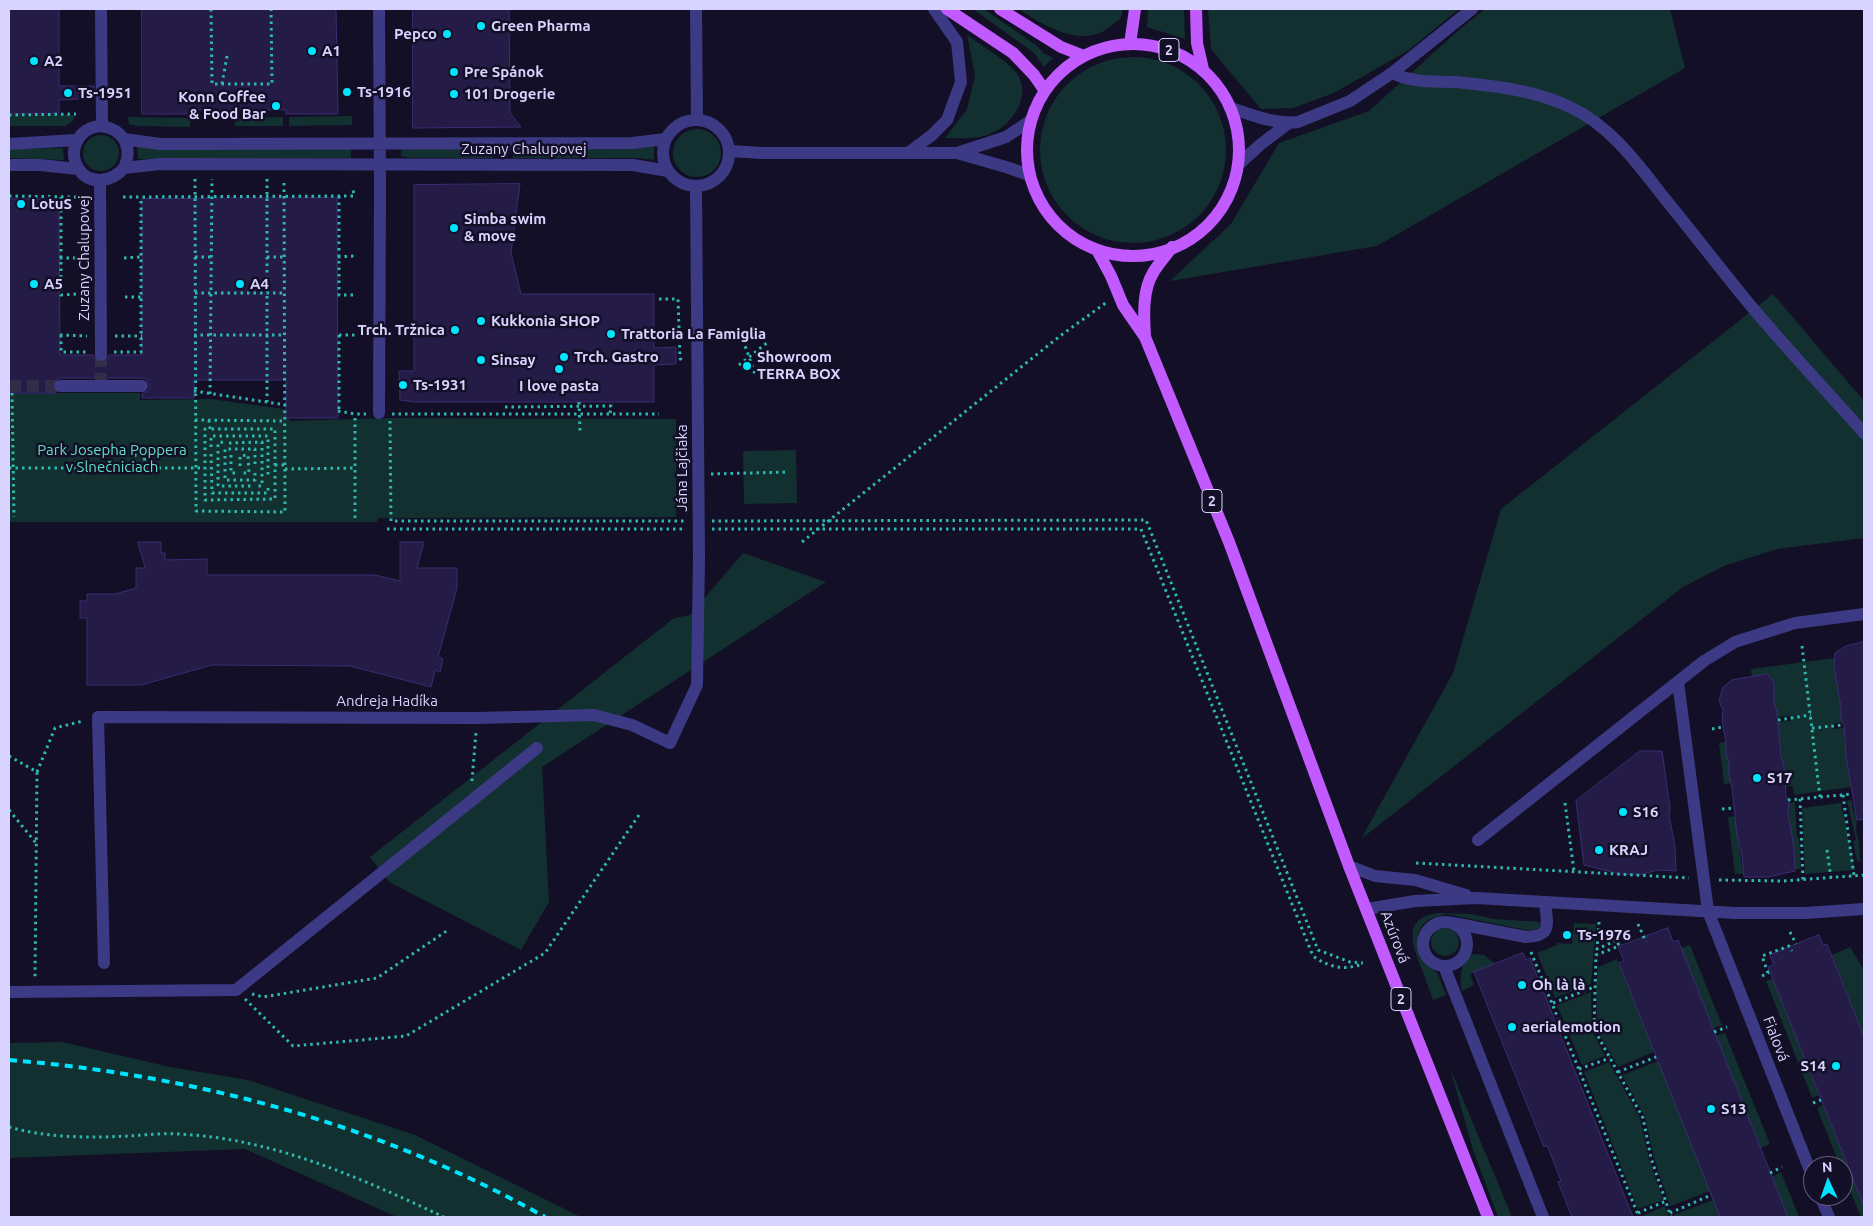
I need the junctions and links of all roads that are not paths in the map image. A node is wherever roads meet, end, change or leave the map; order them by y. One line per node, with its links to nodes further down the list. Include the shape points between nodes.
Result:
1 (101, 9): 19 (street)
2 (379, 9): 23 (street)
3 (696, 9): 16 (street)
4 (934, 9): 26 (street, via 957,42 961,82 947,120)
5 (947, 9): 14 (main road, via 1013,53 1034,74)
6 (1000, 9): 11 (main road, via 1060,47)
7 (1135, 9): 10 (main road)
8 (1196, 9): 12 (main road, 2, via 1197,43)
9 (1472, 9): 13 (street)
10 (1130, 44): 11 (main road, 2, via 1106,47); 12 (main road, 2, via 1174,52)
11 (1084, 56): 14 (main road, 2)
12 (1203, 69): 15 (main road, 2, via 1222,91)
13 (1392, 73): 18 (street, via 1350,101); 44 (street, via 1410,80 1491,85 1548,98 1571,107 1607,131 1748,302)
14 (1045, 91): 17 (main road, 2)
15 (1231, 108): 18 (street, via 1259,118); 29 (main road, 2, via 1239,136)
16 (697, 120): 21 (street, via 678,125); 25 (street, via 706,121 723,132)
17 (1030, 121): 27 (street, via 1006,137); 34 (main road, 2)
18 (1289, 123): 29 (street)
19 (102, 126): 20 (street, Zuzany Chalupovej, via 115,130); 22 (street, via 87,130)
20 (124, 139): 23 (street, Zuzany Chalupovej, via 160,144); 31 (street, via 128,154)
21 (666, 139): 23 (street, Zuzany Chalupovej, via 625,143); 33 (street, via 663,150)
22 (77, 140): 24 (street); 32 (street, via 74,160)
23 (380, 143): 28 (street)
24 (9, 144)
25 (730, 151): 26 (street); 36 (street, via 729,162 717,180)
26 (908, 153): 27 (street)
27 (957, 154): 34 (street)
28 (380, 164): 31 (street, Zuzany Chalupovej, via 160,164); 33 (street, Zuzany Chalupovej, via 632,165); 43 (street)
29 (1239, 164): 37 (main road, 2, via 1229,195 1218,214 1194,236)
30 (9, 165): 32 (street, Zuzany Chalupovej)
31 (124, 168): 35 (street, Zuzany Chalupovej, via 118,175)
32 (78, 169): 35 (street, Zuzany Chalupovej)
33 (668, 171): 36 (street, Zuzany Chalupovej, via 680,182)
34 (1028, 175): 38 (main road, 2, via 1039,200 1055,223 1076,240)
35 (100, 181): 40 (street, Zuzany Chalupovej)
36 (696, 187): 47 (street, Jána Lajčiaka, via 697,685)
37 (1172, 248): 38 (main road, 2, via 1145,254); 39 (main road, 2, via 1152,275 1146,292)
38 (1098, 250): 39 (main road, 2, via 1117,295)
39 (1145, 337): 50 (main road, Azúrová / 2, via 1229,542)
40 (101, 355)
41 (60, 386): 42 (street, via 101,383)
42 (142, 386)
43 (379, 413)
44 (1864, 433)
45 (1864, 614): 46 (street, via 1796,623 1735,642)
46 (1678, 682): 49 (street); 55 (street, Fialová)
47 (670, 743): 57 (street, Andreja Hadíka, via 632,725 594,715 478,718 98,717)
48 (537, 748): 59 (street, via 236,990)
49 (1478, 840)
50 (1349, 866): 51 (street, via 1375,876 1415,880); 53 (main road, Azúrová / 2)
51 (1476, 898): 52 (street); 53 (street, via 1415,901)
52 (1545, 902): 55 (street); 56 (street, via 1548,927 1536,937)
53 (1367, 909): 61 (main road, Azúrová / 2)
54 (1864, 909): 55 (street, via 1805,914)
55 (1708, 911): 60 (street, Fialová)
56 (1452, 923): 58 (street, via 1463,932 1466,945 1461,958); 58 (street, via 1436,923 1425,934 1423,942 1427,956)
57 (104, 963)
58 (1444, 966): 62 (street)
59 (9, 992)
60 (1804, 1156)
61 (1488, 1217)
62 (1544, 1217)

